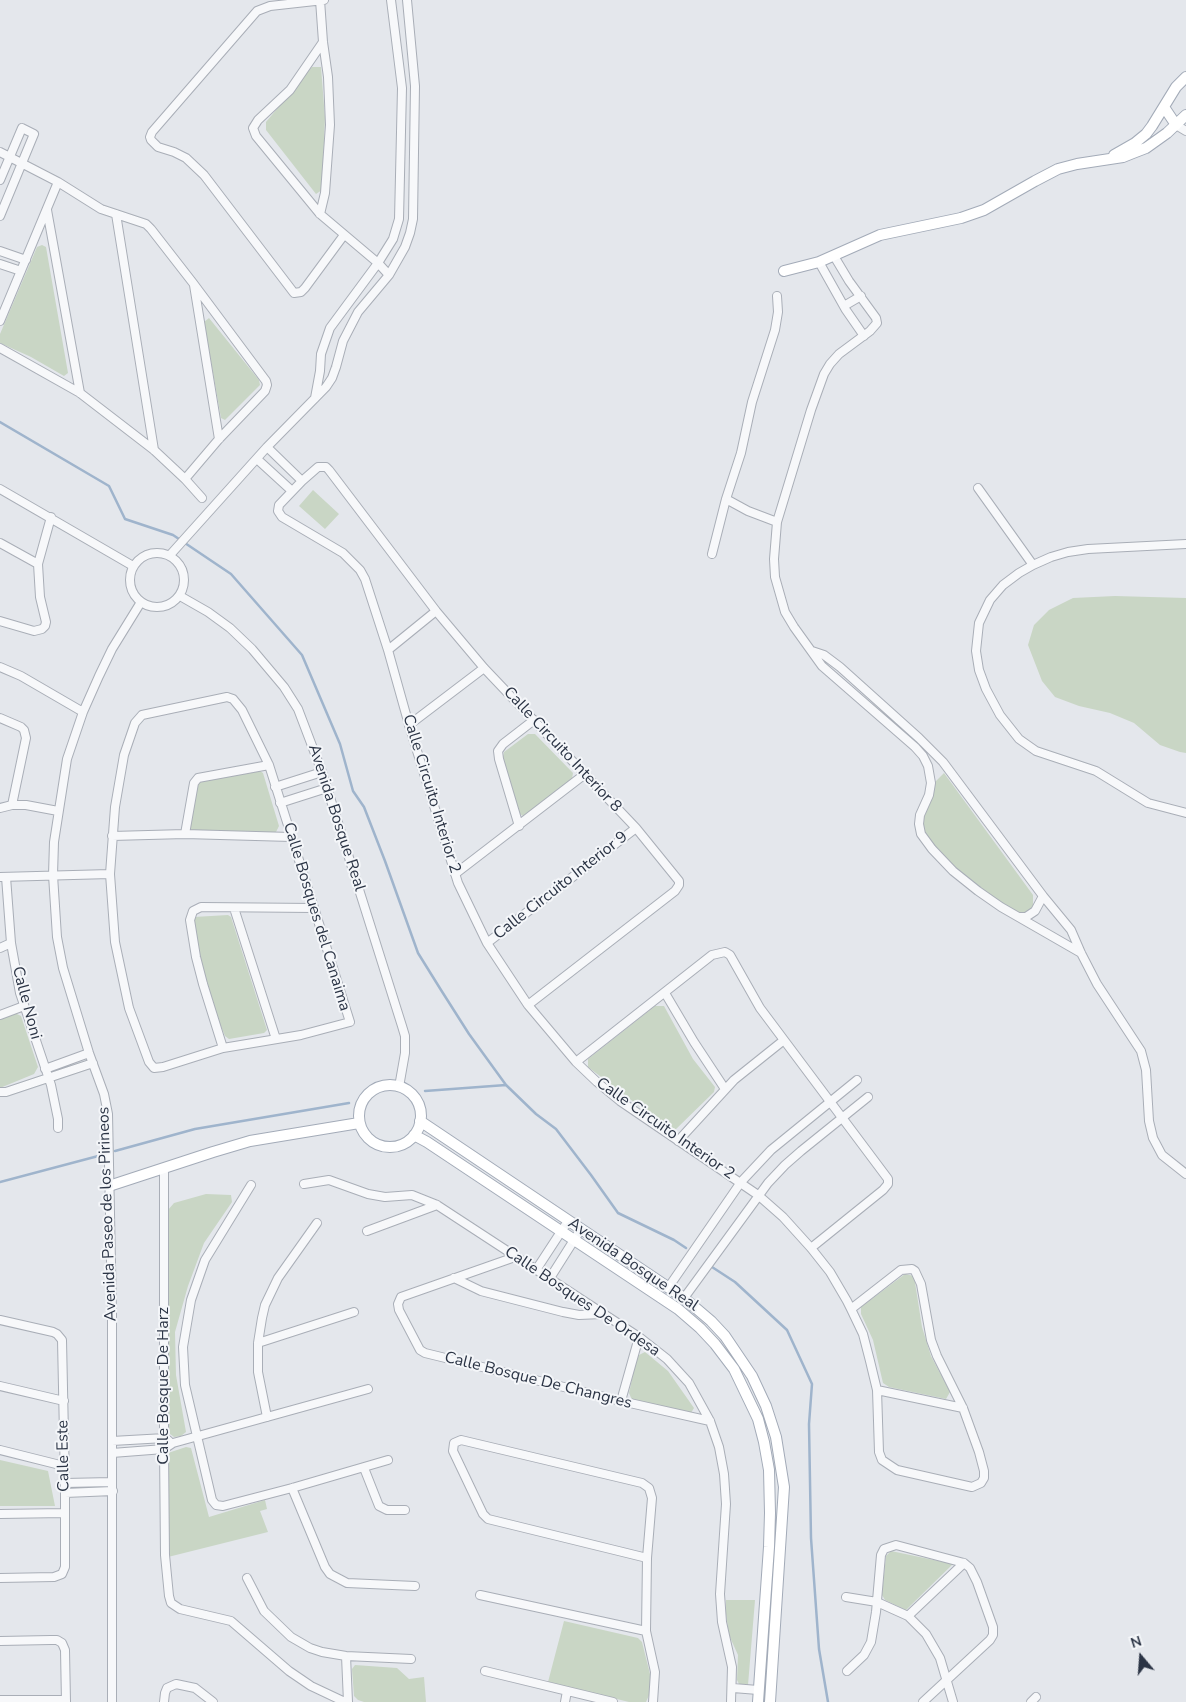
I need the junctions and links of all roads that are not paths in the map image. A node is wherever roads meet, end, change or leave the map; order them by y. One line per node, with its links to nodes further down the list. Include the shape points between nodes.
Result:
1 (320, 0): 2 (street); 5 (street); 21 (street, via 270,6 257,11 150,137 158,147 186,158 204,175 294,294 305,288)
2 (324, 0)
3 (392, 0): 4 (street); 26 (street, via 402,88 399,219 393,239)
4 (406, 0): 30 (street, via 415,86 413,219 405,247)
5 (323, 42): 19 (street, via 330,126 325,193); 19 (street, via 290,90 253,128 256,136)
6 (1186, 77): 7 (main road)
7 (1164, 107): 9 (main road); 13 (main road, via 1146,134)
8 (1186, 116): 9 (main road)
9 (1176, 125): 10 (street); 13 (main road, via 1146,148)
10 (1186, 130)
11 (0, 152): 12 (street)
12 (10, 157): 14 (street); 14 (street, via 22,128 34,134); 15 (street)
13 (1105, 160): 23 (main road, via 1058,169 984,210 880,235)
14 (23, 163): 16 (street); 20 (street)
15 (0, 180)
16 (58, 182): 17 (street); 18 (street, via 101,209)
17 (47, 210): 24 (street); 38 (street)
18 (116, 214): 31 (street, via 152,229); 42 (street)
19 (320, 214): 21 (street)
20 (0, 216)
21 (344, 235): 26 (street)
22 (0, 251): 24 (street)
23 (834, 256): 25 (main road); 33 (street)
24 (26, 260): 28 (street)
25 (819, 262): 29 (main road); 34 (street)
26 (378, 263): 30 (street); 39 (street, via 330,328 321,354)
27 (0, 264): 28 (street)
28 (21, 271): 35 (street)
29 (784, 271)
30 (389, 275): 39 (street, via 358,312 343,341 332,378)
31 (193, 283): 40 (street); 40 (street, via 266,381 265,391)
32 (777, 296): 51 (street, via 775,330)
33 (861, 296): 34 (street); 36 (street, via 877,321)
34 (844, 306): 36 (street)
35 (0, 321)
36 (864, 336): 53 (street, via 838,354 824,374)
37 (0, 348): 38 (street)
38 (80, 394): 42 (street)
39 (315, 398): 41 (street)
40 (219, 439): 45 (street)
41 (267, 448): 43 (street); 46 (street)
42 (154, 450): 45 (street)
43 (257, 459): 49 (street); 57 (street)
44 (322, 466): 46 (street, Calle Circuito Interior 2); 63 (street, Calle Circuito Interior 8, via 329,470)
45 (185, 479): 50 (street)
46 (302, 481): 49 (street, Calle Circuito Interior 2)
47 (978, 488): 59 (street)
48 (0, 489): 52 (street)
49 (292, 491): 65 (street, Calle Circuito Interior 2, via 279,505 279,514 334,547 360,570)
50 (202, 498)
51 (726, 499): 53 (street); 56 (street)
52 (51, 517): 58 (street); 60 (street)
53 (777, 522): 66 (street, via 774,558 780,597 785,612)
54 (0, 543): 58 (street)
55 (1186, 544): 59 (street, via 1088,549 1050,557)
56 (712, 554)
57 (170, 555): 60 (street, via 153,552 138,559); 61 (street, via 182,568 185,578)
58 (38, 564): 64 (street, via 45,626 34,631)
59 (1033, 565): 82 (street, via 1003,585 990,600 977,633 979,670 1000,715 1019,739 1036,751 1096,771 1148,803)
60 (133, 566): 62 (street, via 130,586)
61 (180, 596): 62 (street, via 166,606 149,606); 74 (street, Avenida Bosque Real, via 230,628 269,668 298,709)
62 (141, 602): 69 (street, Avenida Paseo de los Pirineos, via 112,649)
63 (436, 611): 65 (street); 68 (street, Calle Circuito Interior 8)
64 (0, 621)
65 (388, 650): 72 (street, Calle Circuito Interior 2)
66 (812, 651): 92 (street, via 840,667 938,756); 95 (street, via 822,666 915,748 926,762 931,783 919,819 925,841 944,863 978,891)
67 (0, 667): 69 (street)
68 (484, 668): 71 (street, Calle Circuito Interior 8); 72 (street)
69 (83, 712): 81 (street, Avenida Paseo de los Pirineos, via 67,759)
70 (0, 718): 79 (street, via 21,727 26,738)
71 (534, 720): 75 (street, Calle Circuito Interior 8); 83 (street, via 498,751)
72 (409, 725): 89 (street, Calle Circuito Interior 2)
73 (269, 765): 76 (street, Calle Bosques del Canaima); 85 (street, via 198,778 194,783); 86 (street, Calle Bosques del Canaima, via 242,710 233,699 217,698 142,715 135,723 124,755)
74 (322, 772): 76 (street); 77 (street, Avenida Bosque Real)
75 (585, 774): 83 (street); 84 (street, Calle Circuito Interior 8)
76 (275, 787): 78 (street, Calle Bosques del Canaima)
77 (328, 788): 78 (street, Calle Bosques del Canaima); 112 (street, Avenida Bosque Real, via 405,1036 406,1053)
78 (280, 803): 87 (street, Calle Bosques del Canaima)
79 (12, 805): 80 (street); 81 (street)
80 (0, 808)
81 (58, 811): 90 (street, Avenida Paseo de los Pirineos)
82 (1184, 811)
83 (519, 826): 89 (street)
84 (636, 828): 96 (street, Calle Circuito Interior 9); 102 (street, Calle Circuito Interior 8, via 677,878 677,888)
85 (184, 834): 86 (street); 87 (street)
86 (112, 836): 88 (street, Calle Bosques del Canaima)
87 (291, 837): 94 (street, Calle Bosques del Canaima)
88 (110, 874): 90 (street); 106 (street, Calle Bosques del Canaima, via 115,942 124,989 148,1062 158,1068)
89 (455, 874): 96 (street, Calle Circuito Interior 2)
90 (52, 875): 91 (street); 107 (street, Avenida Paseo de los Pirineos, via 63,968)
91 (3, 877): 97 (street, Calle Noni)
92 (1043, 896): 95 (street, via 1035,911); 99 (street, via 1071,930)
93 (234, 908): 94 (street); 104 (street); 106 (street, via 201,907 192,911 190,920 203,984)
94 (314, 908): 104 (street, Calle Bosques del Canaima, via 350,1022)
95 (1020, 917): 99 (street)
96 (487, 943): 102 (street, Calle Circuito Interior 2)
97 (11, 944): 98 (street); 101 (street, Calle Noni)
98 (0, 948)
99 (1081, 953): 124 (street, via 1101,991 1141,1051 1153,1138 1162,1154)
100 (665, 993): 105 (street, via 712,955 725,952); 108 (street); 113 (street)
101 (24, 1006): 103 (street); 110 (street, Calle Noni)
102 (528, 1006): 108 (street, Calle Circuito Interior 2)
103 (0, 1015)
104 (276, 1039): 106 (street, Calle Bosques del Canaima)
105 (784, 1040): 113 (street); 116 (street)
106 (223, 1048)
107 (89, 1053): 109 (street, Avenida Paseo de los Pirineos); 110 (street)
108 (576, 1062): 122 (street, Calle Circuito Interior 2, via 620,1101)
109 (93, 1063): 110 (street, via 56,1076); 128 (street, Avenida Paseo de los Pirineos, via 108,1114)
110 (46, 1073): 114 (street); 120 (street, Calle Noni)
111 (857, 1080): 116 (street)
112 (399, 1087): 118 (main road, via 418,1104); 119 (main road, via 381,1087 366,1097 361,1105)
113 (725, 1089): 122 (street)
114 (0, 1092)
115 (868, 1097): 117 (street)
116 (830, 1102): 117 (street); 125 (street, via 771,1150)
117 (842, 1117): 129 (street, via 785,1165); 137 (street, via 887,1176 888,1182 883,1190)
118 (420, 1121): 121 (main road); 131 (main road, Avenida Bosque Real)
119 (360, 1122): 121 (main road, via 368,1138 384,1147 401,1145); 123 (main road, via 250,1141)
120 (58, 1128)
121 (414, 1136): 135 (main road, Avenida Bosque Real)
122 (678, 1141): 125 (street, Calle Circuito Interior 2)
123 (164, 1169): 128 (main road); 159 (street, Calle Bosque De Harz)
124 (1186, 1174)
125 (741, 1182): 129 (street, Calle Circuito Interior 2); 142 (street)
126 (304, 1184): 130 (street, Calle Bosques De Ordesa, via 329,1180 368,1194 412,1196)
127 (251, 1185): 158 (street, via 212,1246 191,1300 183,1367)
128 (109, 1186): 160 (street, Avenida Paseo de los Pirineos)
129 (758, 1195): 137 (street, Calle Circuito Interior 2); 143 (street)
130 (437, 1205): 134 (street); 138 (street, Calle Bosques De Ordesa)
131 (568, 1221): 133 (main road, Avenida Bosque Real); 135 (street)
132 (316, 1223): 149 (street, via 286,1266 265,1305)
133 (581, 1229): 136 (street); 142 (main road, Avenida Bosque Real)
134 (367, 1231)
135 (561, 1231): 136 (main road, Avenida Bosque Real); 139 (street)
136 (574, 1240): 141 (street); 181 (main road, Avenida Bosque Real, via 678,1309 715,1344 734,1369 758,1419 769,1470)
137 (811, 1248): 144 (street, Calle Circuito Interior 2, via 830,1272)
138 (515, 1257): 139 (street, Calle Bosques De Ordesa); 140 (street)
139 (536, 1270): 141 (street, Calle Bosques De Ordesa)
140 (454, 1278): 146 (street, via 481,1291 563,1312); 154 (street, Calle Bosque De Changres, via 404,1295 399,1300 399,1310 420,1350)
141 (550, 1278): 146 (street, Calle Bosques De Ordesa)
142 (668, 1288): 143 (main road, Avenida Bosque Real)
143 (684, 1298): 182 (main road, Avenida Bosque Real, via 711,1321 735,1349 758,1386 771,1422 784,1487)
144 (851, 1309): 152 (street, Calle Circuito Interior 2, via 863,1334); 155 (street, via 901,1270 912,1269 921,1284 931,1340)
145 (354, 1312): 149 (street)
146 (602, 1314): 148 (street, Calle Bosques De Ordesa)
147 (0, 1320): 153 (street, Calle Este, via 53,1332 60,1337 63,1343)
148 (639, 1337): 154 (street); 157 (street, Calle Bosques De Ordesa, via 678,1369)
149 (258, 1343): 156 (street, via 258,1372)
150 (0, 1386): 153 (street)
151 (368, 1389): 156 (street)
152 (877, 1390): 155 (street); 155 (street, Calle Circuito Interior 2, via 882,1460 897,1470 972,1487 981,1483 984,1472)
153 (64, 1401): 166 (street, Calle Este)
154 (621, 1402): 157 (street, Calle Bosque De Changres)
155 (963, 1408)
156 (267, 1418): 158 (street)
157 (710, 1422): 194 (street, Calle Bosques De Ordesa, via 724,1474 726,1504 720,1594 722,1622 732,1667)
158 (197, 1437): 161 (street); 170 (street, via 212,1500 216,1505 223,1506)
159 (165, 1438): 160 (street); 161 (street); 162 (street, Calle Bosque De Harz)
160 (112, 1441): 164 (street, Avenida Paseo de los Pirineos)
161 (173, 1443): 162 (street)
162 (164, 1448): 164 (street); 203 (street, Calle Bosque De Harz, via 166,1555 171,1602 180,1609 231,1621 289,1671)
163 (0, 1450): 166 (street)
164 (112, 1453): 168 (street, Avenida Paseo de los Pirineos)
165 (388, 1460): 167 (street)
166 (64, 1466): 169 (street, Calle Este)
167 (364, 1468): 170 (street); 173 (street, via 379,1506 386,1510)
168 (112, 1482): 169 (street); 171 (street, Avenida Paseo de los Pirineos)
169 (65, 1483): 172 (street, Calle Este)
170 (292, 1488): 180 (street, via 330,1574 347,1583)
171 (113, 1491): 172 (street); 200 (street, Avenida Paseo de los Pirineos)
172 (65, 1493): 174 (street, Calle Este)
173 (405, 1510)
174 (64, 1513): 175 (street); 178 (street, Calle Este, via 65,1567 62,1574)
175 (0, 1514)
176 (647, 1558): 176 (street, via 652,1498 646,1484 461,1440 454,1443 453,1451 488,1519); 187 (street)
177 (964, 1563): 185 (street, via 896,1545 886,1547 881,1555); 186 (street); 193 (street, via 977,1582 993,1635)
178 (0, 1578)
179 (247, 1578): 189 (street, via 264,1611 291,1637 316,1650)
180 (415, 1586)
181 (767, 1591): 182 (main road); 196 (main road, Avenida Bosque Real)
182 (778, 1592): 209 (main road, Avenida Bosque Real)
183 (480, 1595): 187 (street)
184 (846, 1597): 185 (street)
185 (877, 1602): 186 (street); 192 (street, via 874,1631 868,1649)
186 (908, 1616): 193 (street, via 935,1646)
187 (646, 1631): 206 (street, via 655,1672)
188 (0, 1641): 199 (street, via 57,1640 62,1643 65,1650)
189 (346, 1656): 190 (street); 203 (street)
190 (411, 1659)
191 (485, 1671): 195 (street)
192 (847, 1671)
193 (946, 1680): 210 (street); 211 (street)
194 (732, 1688): 196 (street); 207 (street, Calle Bosques De Ordesa)
195 (567, 1690): 197 (street); 204 (street)
196 (758, 1690): 208 (main road, Avenida Bosque Real)
197 (579, 1698): 205 (street)
198 (0, 1700): 199 (street)
199 (66, 1701)
200 (112, 1702)
201 (164, 1702): 202 (street, via 167,1688 176,1684 196,1688)
202 (213, 1702)
203 (347, 1702)
204 (565, 1702)
205 (613, 1702)
206 (653, 1702)
207 (732, 1702)
208 (758, 1702)
209 (770, 1702)
210 (923, 1702)
211 (953, 1702)

